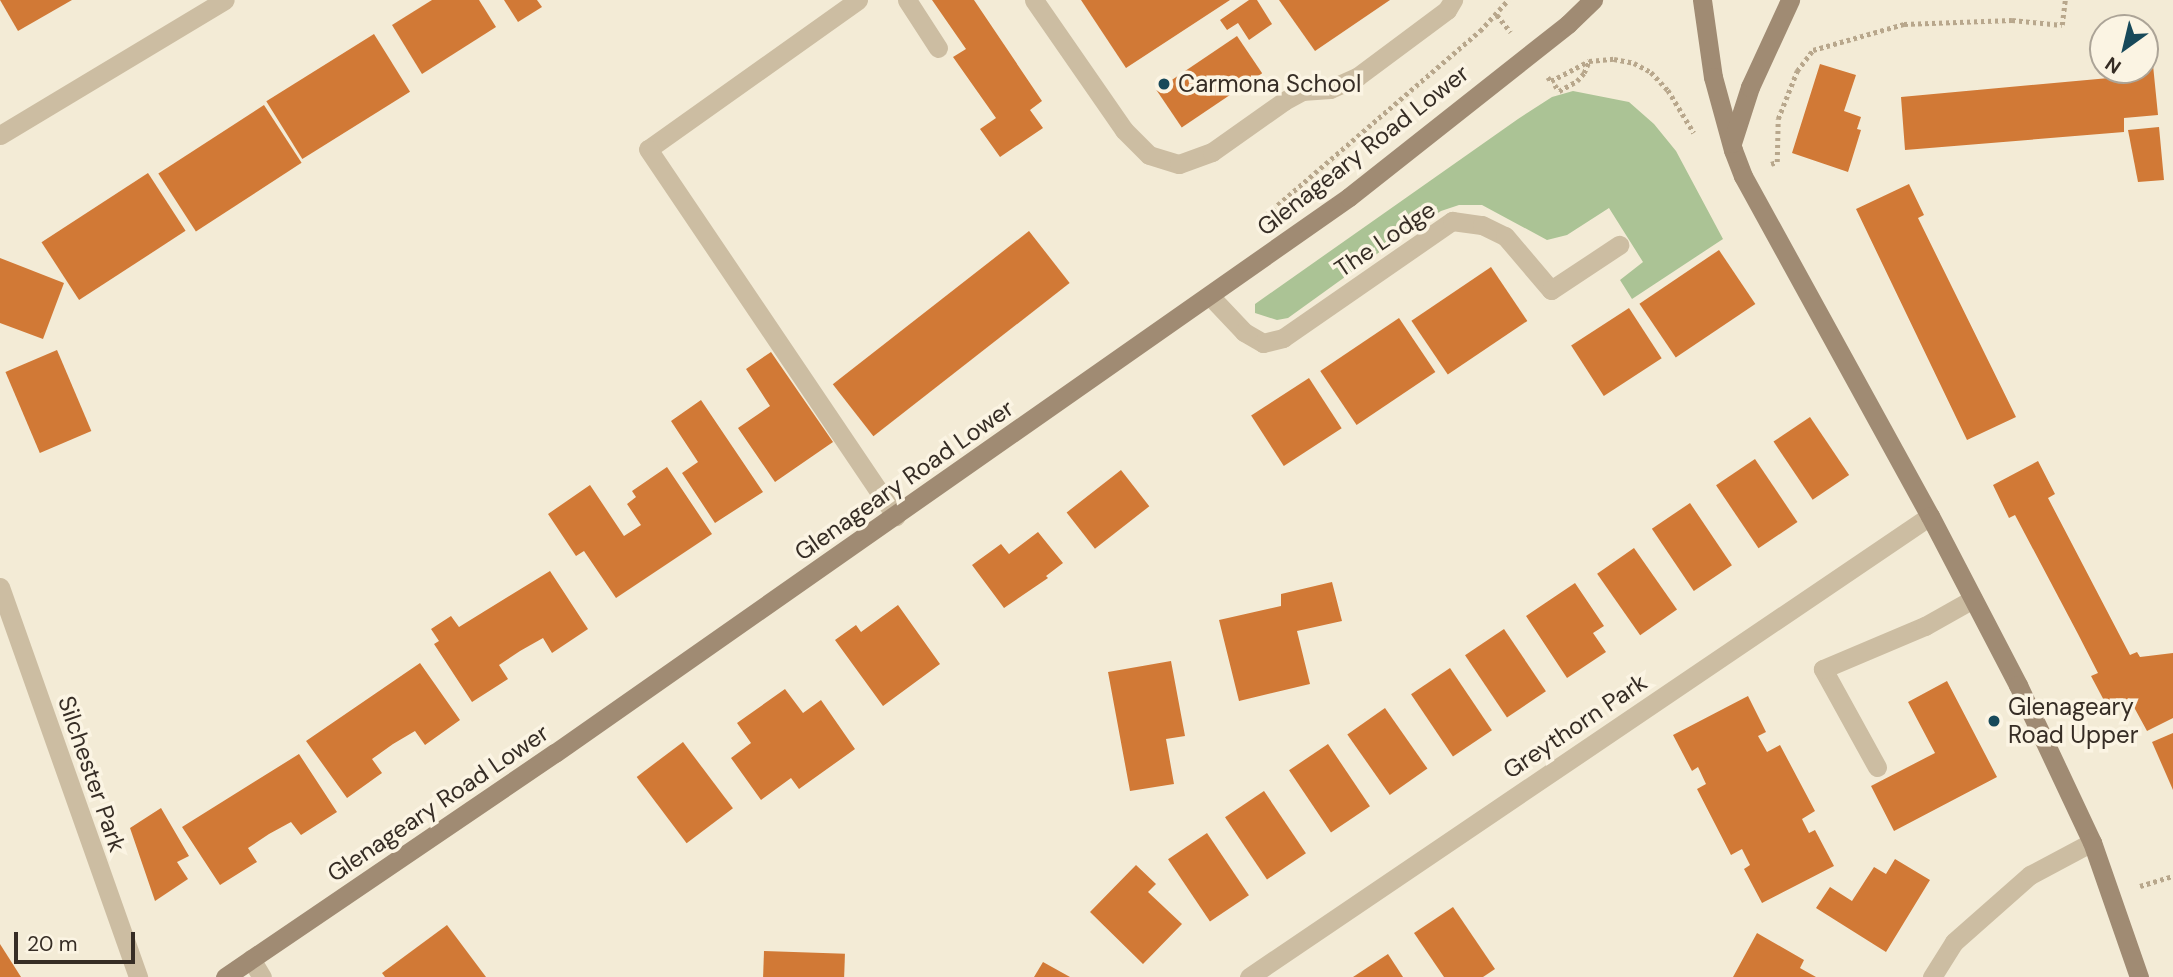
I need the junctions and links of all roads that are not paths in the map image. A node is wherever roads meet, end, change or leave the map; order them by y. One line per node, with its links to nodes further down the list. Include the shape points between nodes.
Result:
1 (225, 0): 10 (street)
2 (858, 0): 14 (street, via 648,149)
3 (907, 0): 9 (street)
4 (1034, 0): 5 (street, via 1124,130 1149,155 1179,164 1212,152 1302,91 1330,89 1357,77 1447,10)
5 (1453, 0)
6 (1593, 0): 13 (main road, Glenageary Road Lower, via 1349,197)
7 (1702, 0): 11 (main road, via 1713,78)
8 (1790, 0): 11 (main road, via 1749,87)
9 (938, 48)
10 (0, 135)
11 (1732, 144): 15 (main road, via 1743,176)
12 (1619, 245): 13 (street, The Lodge, via 1551,290 1506,236 1482,225 1452,221 1283,338 1263,343 1244,332)
13 (1210, 296): 14 (main road, Glenageary Road Lower)
14 (896, 516): 20 (main road, Glenageary Road Lower)
15 (1930, 516): 17 (main road); 24 (street, Greythorn Park)
16 (0, 587): 21 (street, Silchester Park)
17 (1973, 599): 18 (street, via 1824,669); 19 (main road)
18 (1877, 767)
19 (2092, 842): 25 (street, via 2030,875 1954,942); 26 (main road)
20 (251, 959): 22 (main road, Glenageary Road Lower); 23 (street)
21 (138, 977)
22 (225, 977)
23 (262, 977)
24 (1249, 977)
25 (1932, 977)
26 (2139, 977)

